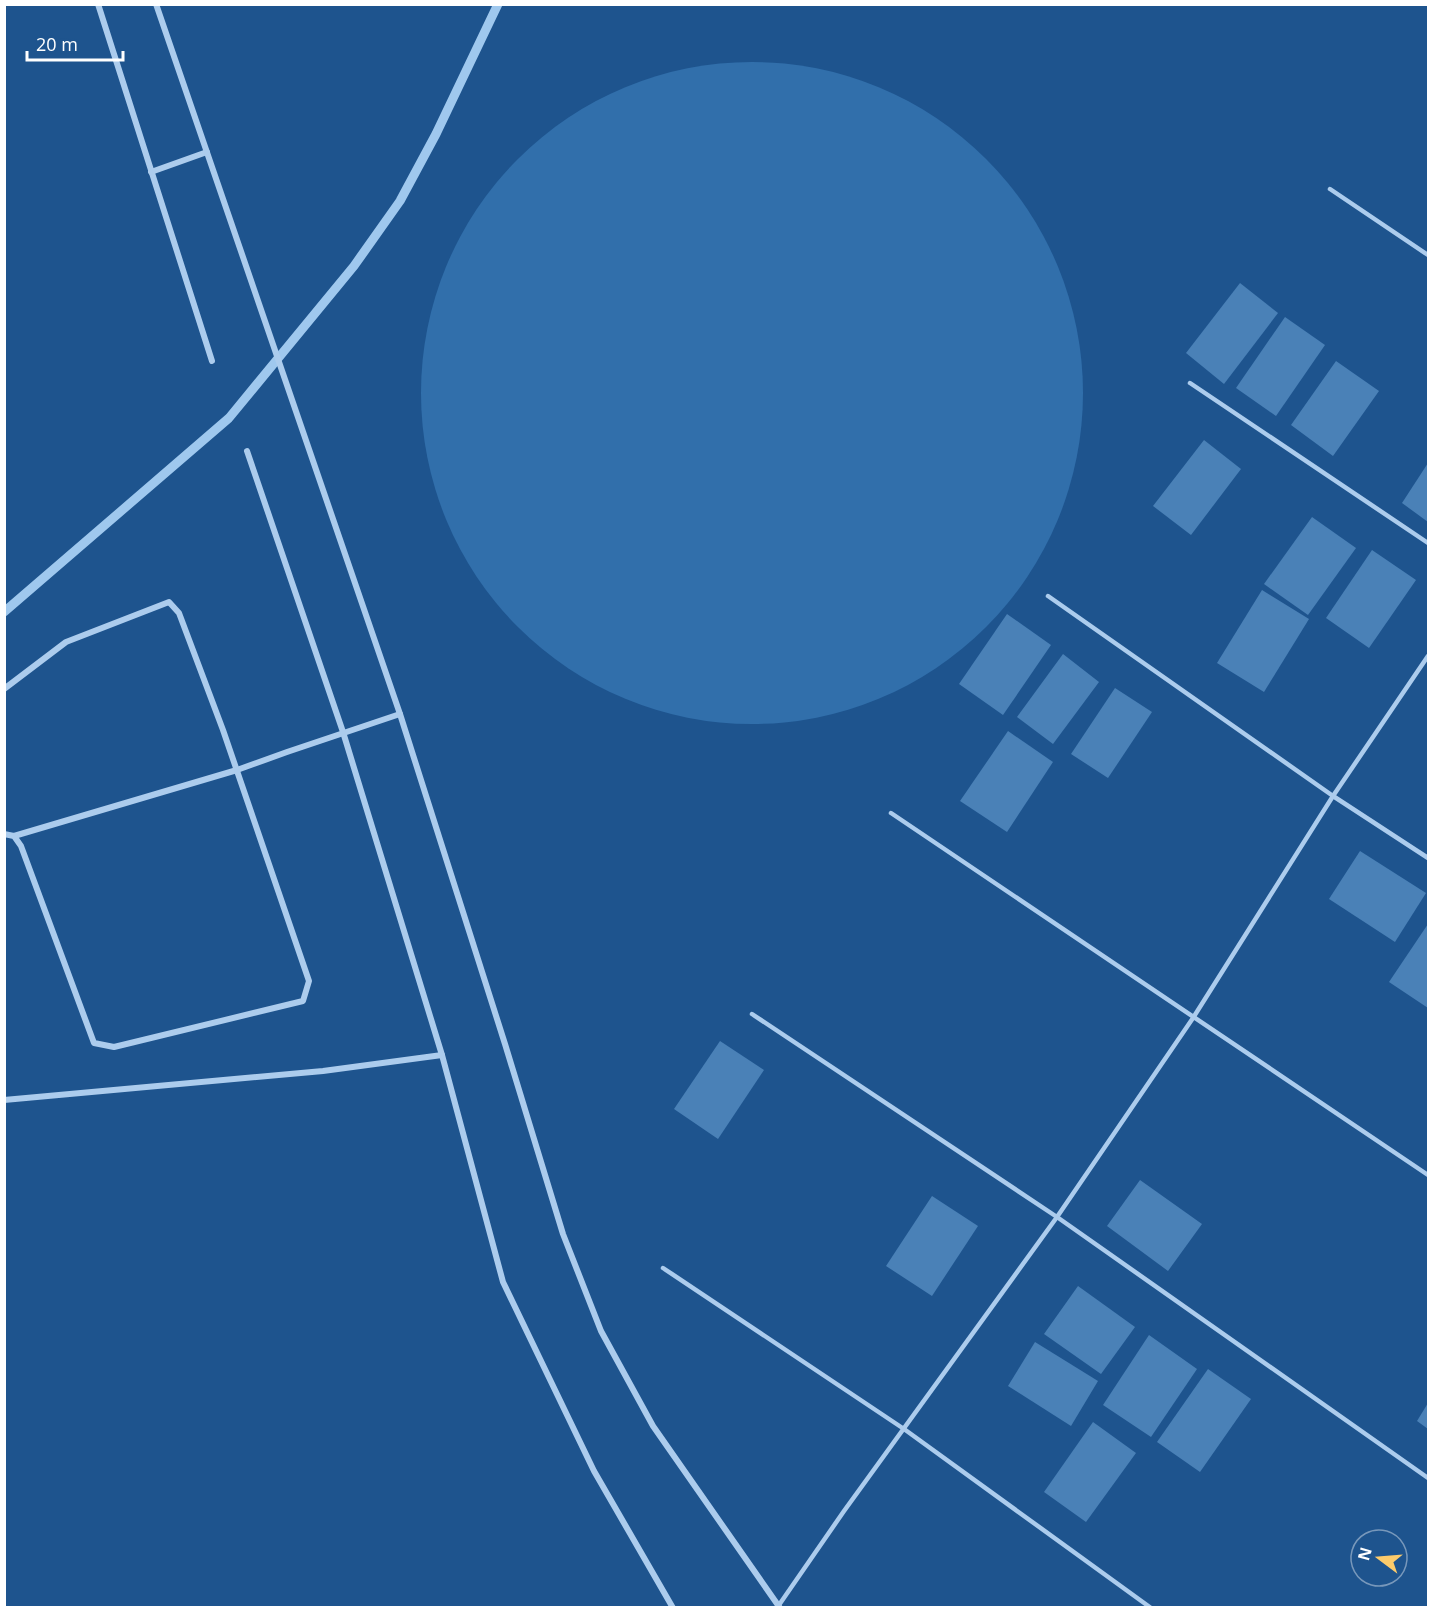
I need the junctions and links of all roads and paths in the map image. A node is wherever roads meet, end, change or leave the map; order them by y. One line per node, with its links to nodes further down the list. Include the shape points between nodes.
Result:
1 (98, 4): 4 (street)
2 (156, 4): 3 (street)
3 (207, 152): 4 (street); 14 (street)
4 (151, 172): 7 (street)
5 (1330, 189): 6 (lane)
6 (1428, 255)
7 (212, 361)
8 (1190, 383): 10 (lane)
9 (247, 452): 15 (street)
10 (1428, 543)
11 (1048, 596): 17 (lane)
12 (1428, 656): 17 (lane)
13 (4, 689): 16 (street, via 66,642 169,602 179,613)
14 (400, 714): 15 (street); 31 (street, via 563,1234 601,1331 653,1426)
15 (343, 732): 16 (street); 24 (street)
16 (237, 770): 20 (street); 20 (street, via 309,981 303,1001 114,1047 94,1042)
17 (1333, 796): 21 (lane); 23 (lane)
18 (891, 813): 23 (lane)
19 (4, 834): 20 (street)
20 (14, 836)
21 (1428, 858)
22 (752, 1014): 27 (lane)
23 (1193, 1018): 26 (lane); 27 (lane)
24 (442, 1055): 25 (street, via 323,1071); 32 (street, via 503,1282 594,1471)
25 (4, 1100)
26 (1428, 1175)
27 (1057, 1217): 29 (lane); 30 (lane)
28 (663, 1268): 29 (lane)
29 (904, 1430): 31 (lane); 33 (lane)
30 (1428, 1478)
31 (779, 1606)
32 (673, 1608)
33 (1151, 1608)

